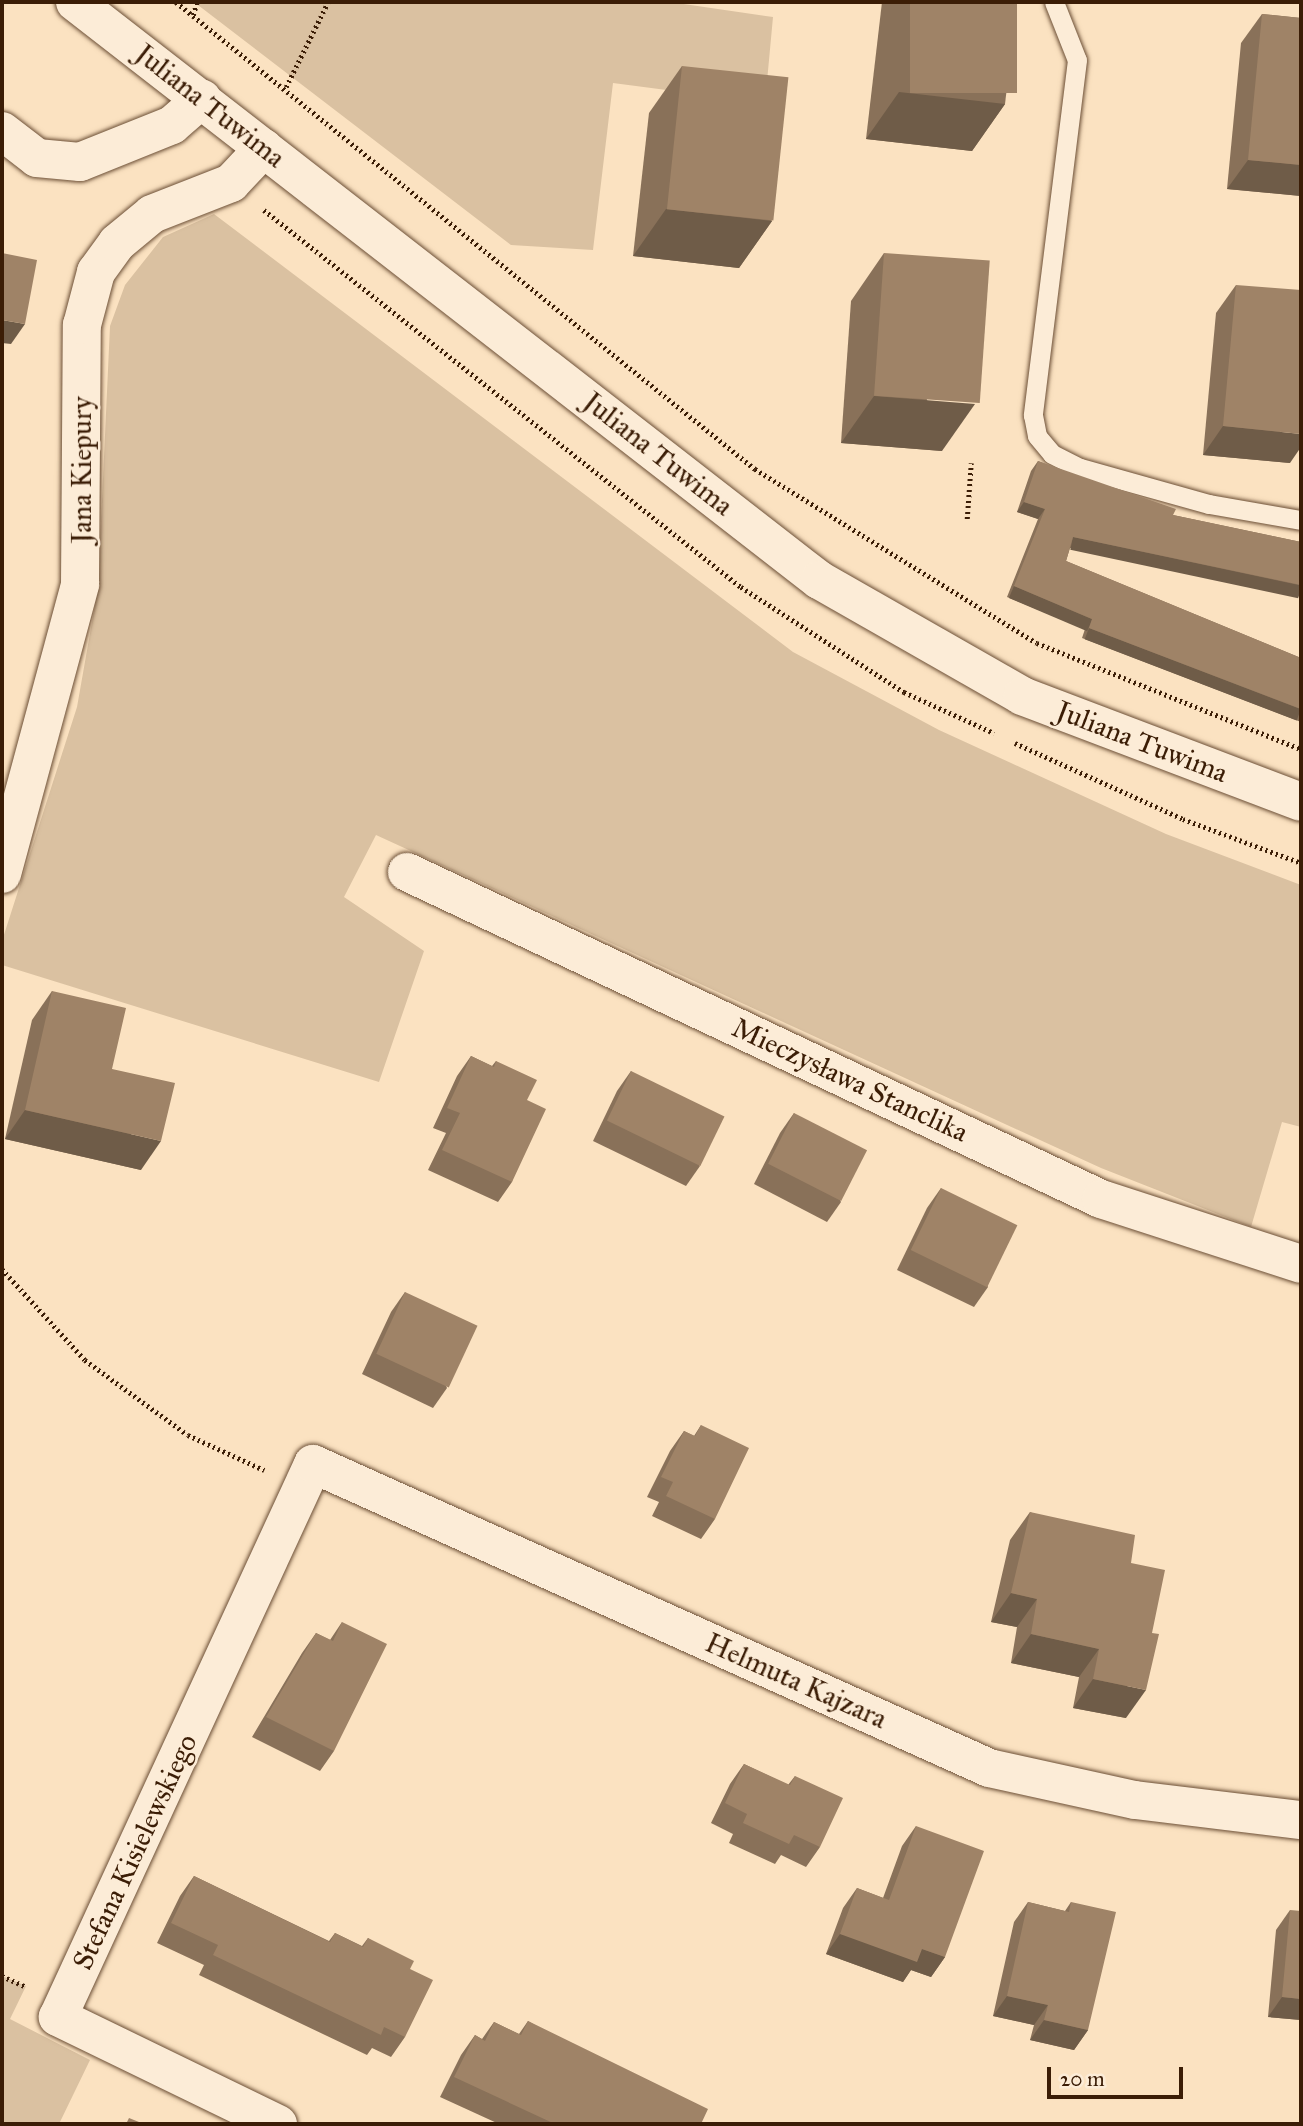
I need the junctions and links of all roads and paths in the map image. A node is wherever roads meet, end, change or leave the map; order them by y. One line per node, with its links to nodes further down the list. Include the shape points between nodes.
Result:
1 (75, 2): 8 (street, Juliana Tuwima)
2 (176, 2): 6 (path)
3 (197, 2): 6 (path)
4 (328, 2): 7 (path)
5 (1054, 2): 13 (lane, via 1077,60 1033,415 1037,436 1052,453 1080,468 1209,504)
6 (193, 15): 7 (path)
7 (286, 87): 14 (path, via 755,469 1037,643)
8 (202, 99): 9 (street, via 172,125 80,162 37,158); 10 (street, Juliana Tuwima)
9 (2, 131)
10 (264, 148): 15 (street, Juliana Tuwima, via 819,580 1022,696); 17 (street, Jana Kiepury, via 231,183 152,214 117,243 96,272 82,325 80,584)
11 (971, 463): 12 (path)
12 (967, 519)
13 (1301, 520)
14 (1301, 750)
15 (1301, 802)
16 (407, 872): 18 (street, Mieczysława Stanclika, via 1101,1199)
17 (2, 874)
18 (1301, 1264)
19 (2, 1269): 20 (path, via 85,1360 188,1435)
20 (308, 1476): 21 (street, Helmuta Kajzara, via 989,1768 1135,1800); 22 (street, Stefana Kisielewskiego, via 58,2017)
21 (1301, 1820)
22 (278, 2124)

